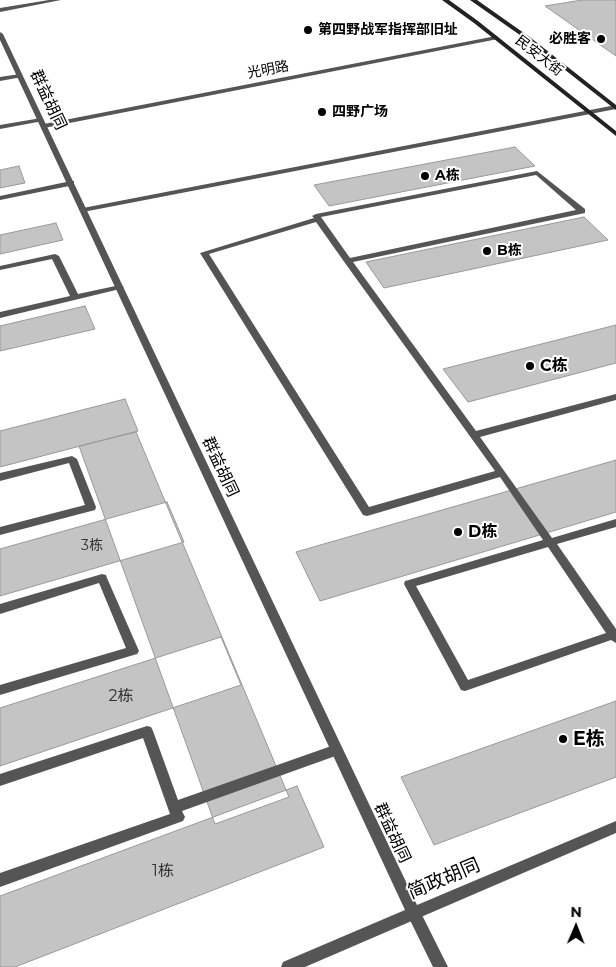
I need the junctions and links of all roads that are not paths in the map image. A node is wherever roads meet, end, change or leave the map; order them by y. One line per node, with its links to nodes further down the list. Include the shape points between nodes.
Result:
1 (58, 0): 4 (street)
2 (445, 0): 6 (main road, 民安大街)
3 (473, 0): 9 (main road, 民安大街, via 529,39)
4 (0, 10)
5 (0, 34): 7 (street, 群益胡同)
6 (496, 38): 10 (main road, 民安大街); 11 (street, 光明路)
7 (20, 76): 8 (street); 11 (street, 群益胡同)
8 (0, 79)
9 (616, 108): 10 (street)
10 (590, 112): 13 (main road, 民安大街); 16 (street)
11 (42, 123): 12 (street, 光明路); 14 (street, 群益胡同)
12 (0, 127)
13 (616, 134)
14 (71, 183): 15 (street); 16 (street, 群益胡同)
15 (0, 198)
16 (83, 210): 20 (street, 群益胡同)
17 (318, 219): 18 (street); 18 (street, via 316,216 537,173 582,211); 25 (street, via 204,253 367,512)
18 (348, 261): 24 (street)
19 (0, 268): 21 (street, via 54,256)
20 (120, 287): 21 (street); 33 (street, 群益胡同)
21 (75, 297): 22 (street)
22 (0, 315)
23 (616, 398): 24 (street)
24 (474, 435): 25 (street)
25 (502, 473): 29 (street)
26 (0, 477): 28 (street, via 72,459 91,507)
27 (616, 523): 29 (street)
28 (0, 531)
29 (551, 541): 31 (street); 31 (street, via 409,584 465,686)
30 (0, 608): 32 (street, via 102,578 133,651)
31 (615, 636)
32 (0, 690)
33 (337, 750): 35 (street); 38 (street, 群益胡同)
34 (0, 780): 35 (street, via 147,731)
35 (175, 807): 37 (street, via 178,817)
36 (616, 827): 38 (street, 简政胡同)
37 (0, 880)
38 (413, 912): 39 (street, 简政胡同); 40 (street, 群益胡同)
39 (288, 967)
40 (441, 967)

